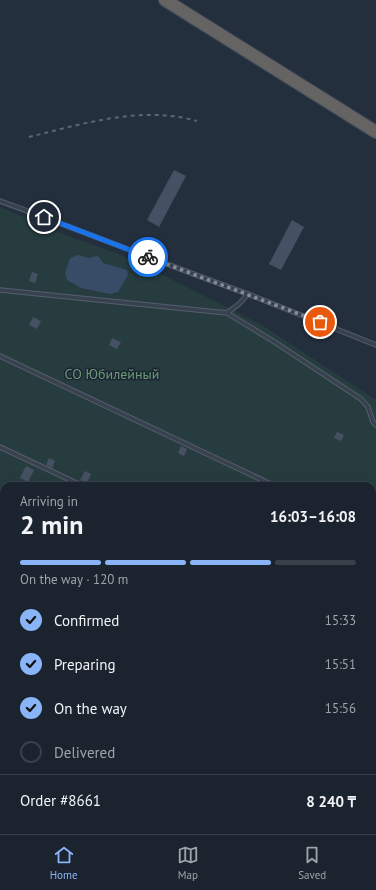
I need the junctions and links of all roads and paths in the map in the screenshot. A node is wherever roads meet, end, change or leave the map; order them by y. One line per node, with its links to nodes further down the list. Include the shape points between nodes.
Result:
1 (165, 0): 2 (highway)
2 (376, 132)
3 (0, 201): 5 (lane)
4 (0, 290): 6 (lane)
5 (248, 294): 6 (lane); 7 (lane)
6 (227, 313): 9 (lane, via 361,399 368,407)
7 (376, 345)
8 (0, 356): 12 (lane)
9 (376, 425)
10 (0, 447): 11 (lane)
11 (74, 482)
12 (267, 482)

